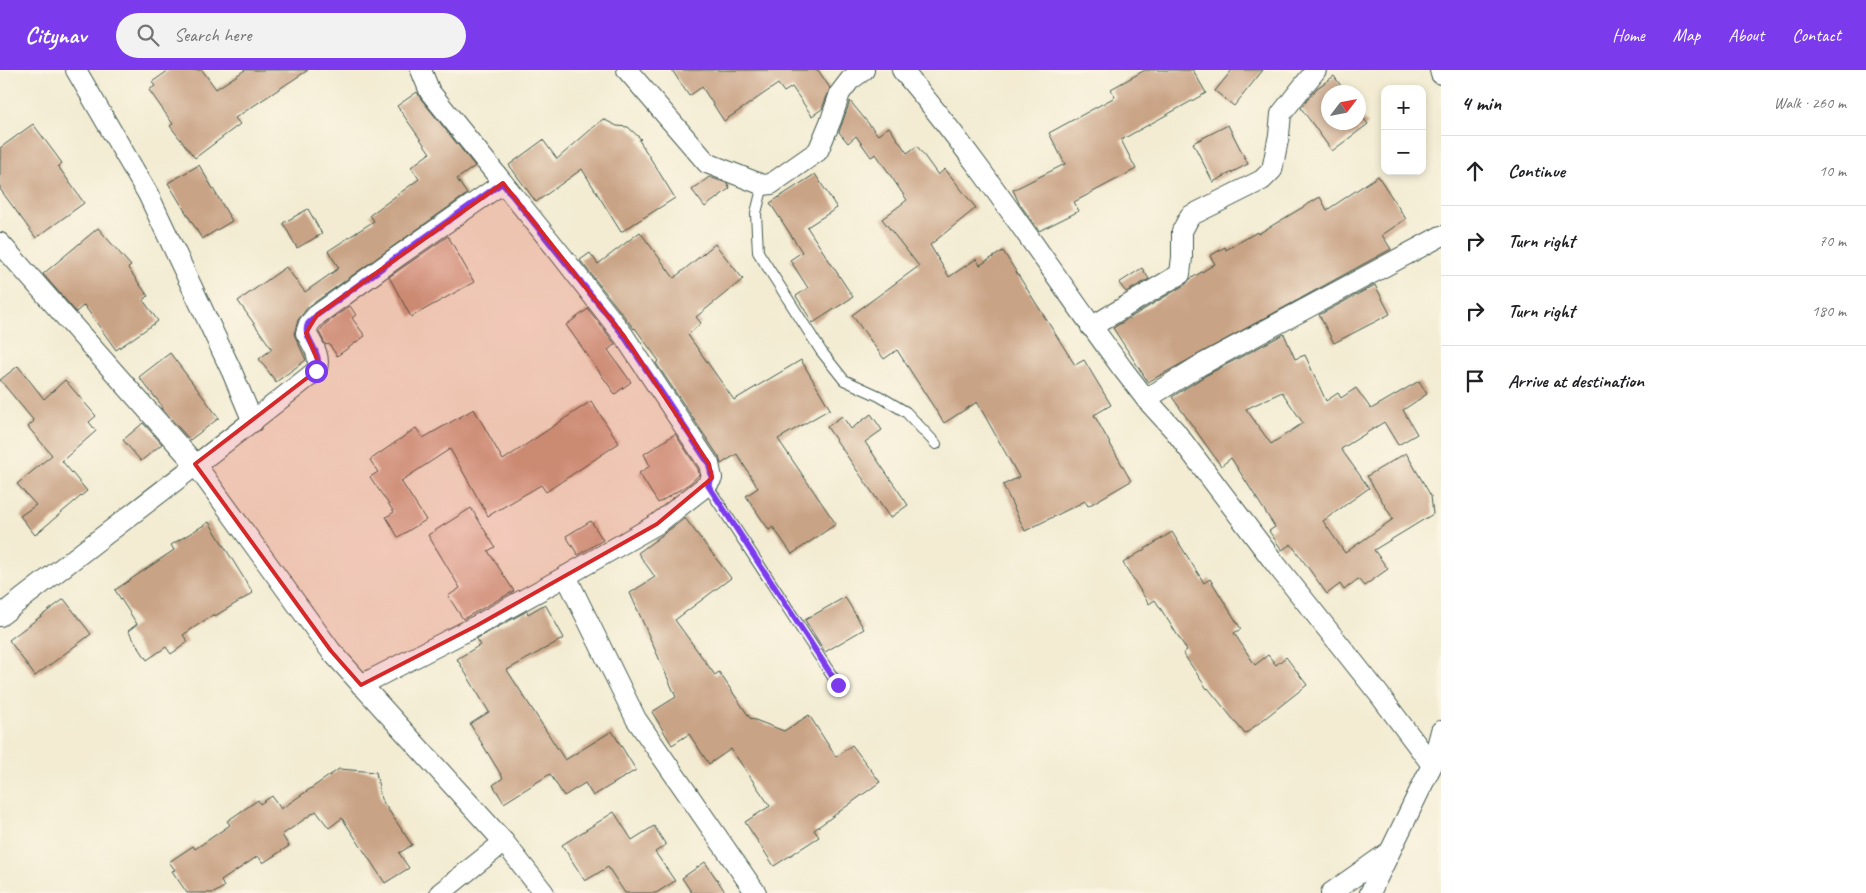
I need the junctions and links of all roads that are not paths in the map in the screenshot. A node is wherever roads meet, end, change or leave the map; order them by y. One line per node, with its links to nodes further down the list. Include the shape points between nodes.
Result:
1 (421, 70): 9 (street, via 430,92)
2 (626, 70): 10 (street, via 707,163)
3 (864, 70): 10 (street, via 840,93 818,151 771,184)
4 (902, 70): 13 (street, via 971,156)
5 (1316, 70): 13 (street, via 1281,114 1272,170 1262,180 1190,216 1182,231 1180,274)
6 (1440, 70): 8 (street)
7 (84, 73): 15 (street, via 148,194)
8 (1441, 74)
9 (502, 183): 15 (street, via 317,315 308,324 306,333 316,352 319,364 316,371); 18 (street, via 624,336 709,464 712,478)
10 (763, 185): 16 (lane, via 756,213 758,252 821,351 844,380 906,412)
11 (1441, 236): 14 (street, via 1200,366)
12 (0, 242): 17 (street)
13 (1091, 327): 14 (street)
14 (1146, 399): 24 (street, via 1175,431)
15 (253, 422): 17 (street)
16 (936, 444)
17 (195, 464): 20 (street); 21 (street, via 330,651)
18 (708, 485): 19 (street, via 657,524); 22 (lane)
19 (566, 576): 21 (street); 29 (street, via 636,719)
20 (0, 616)
21 (360, 685): 25 (street)
22 (838, 685)
23 (1441, 731): 24 (street)
24 (1432, 765): 26 (street)
25 (504, 842): 27 (street); 28 (street)
26 (1391, 851): 30 (street); 31 (street)
27 (440, 893)
28 (544, 893)
29 (756, 893)
30 (1331, 893)
31 (1370, 893)

